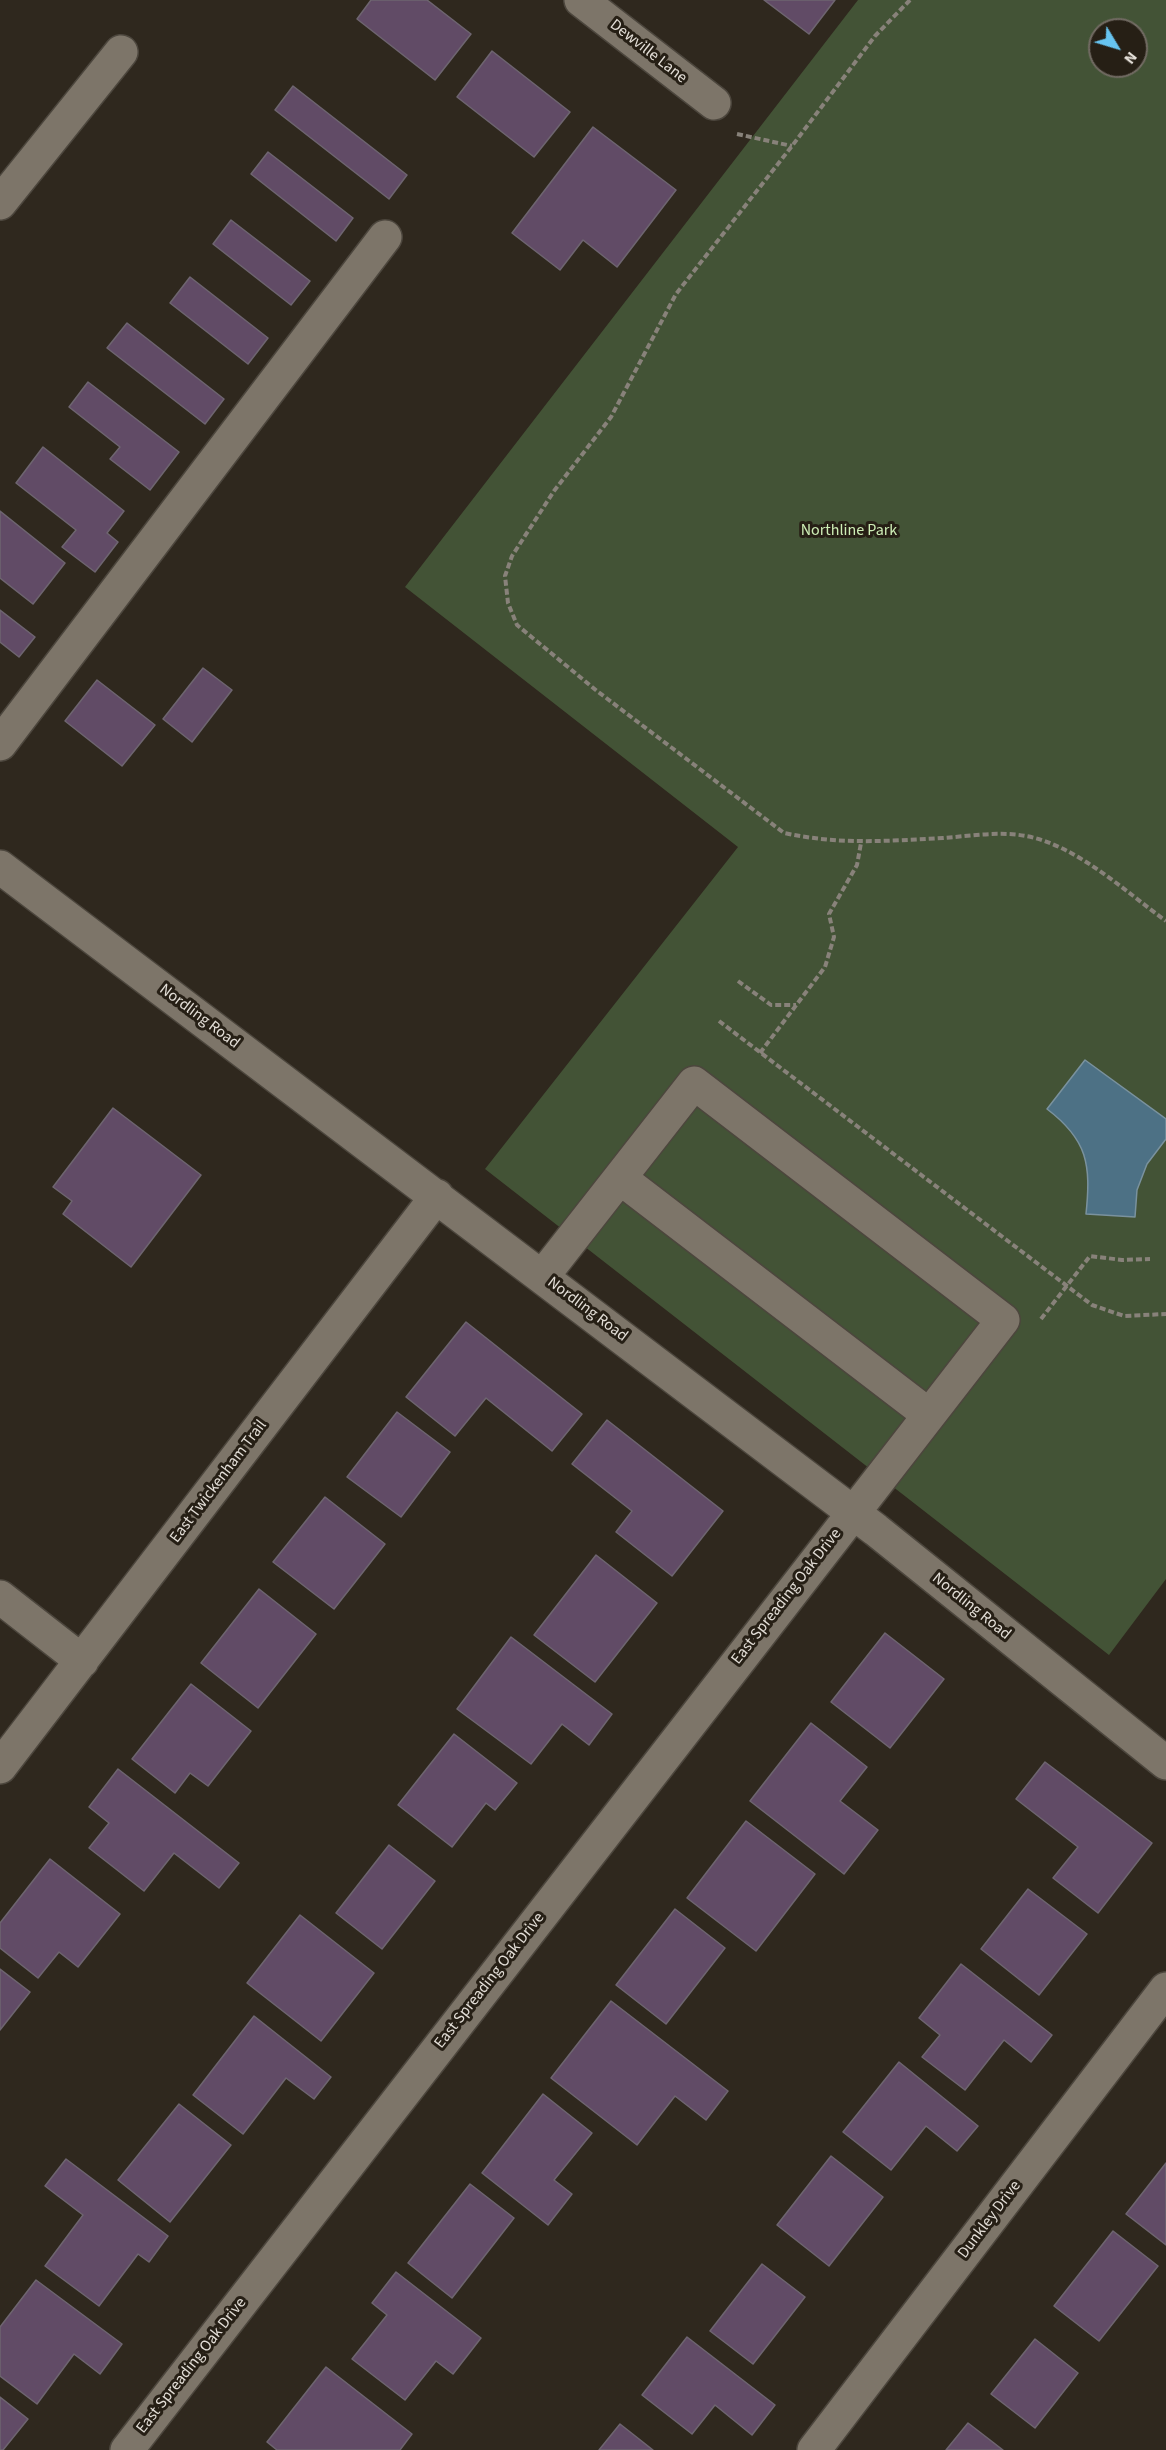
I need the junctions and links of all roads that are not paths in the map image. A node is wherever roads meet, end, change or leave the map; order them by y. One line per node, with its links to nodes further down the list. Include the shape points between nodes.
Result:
1 (581, 0): 3 (street, Dewville Lane)
2 (121, 52): 4 (street)
3 (714, 103)
4 (0, 203)
5 (385, 237): 6 (street)
6 (0, 744)
7 (0, 867): 9 (street, Nordling Road)
8 (620, 1178): 10 (street); 11 (street); 11 (street, East Spreading Oak Drive, via 694,1083 1003,1320)
9 (436, 1196): 10 (street, Nordling Road); 14 (street, East Twickenham Trail)
10 (542, 1277): 12 (street, Nordling Road)
11 (928, 1415): 12 (street, East Spreading Oak Drive)
12 (852, 1513): 15 (street, Nordling Road); 18 (street, East Spreading Oak Drive)
13 (0, 1598): 14 (street)
14 (82, 1661): 16 (street, East Twickenham Trail)
15 (1166, 1763)
16 (0, 1767)
17 (1166, 1989): 19 (street, Dunkley Drive)
18 (127, 2450)
19 (814, 2450)

